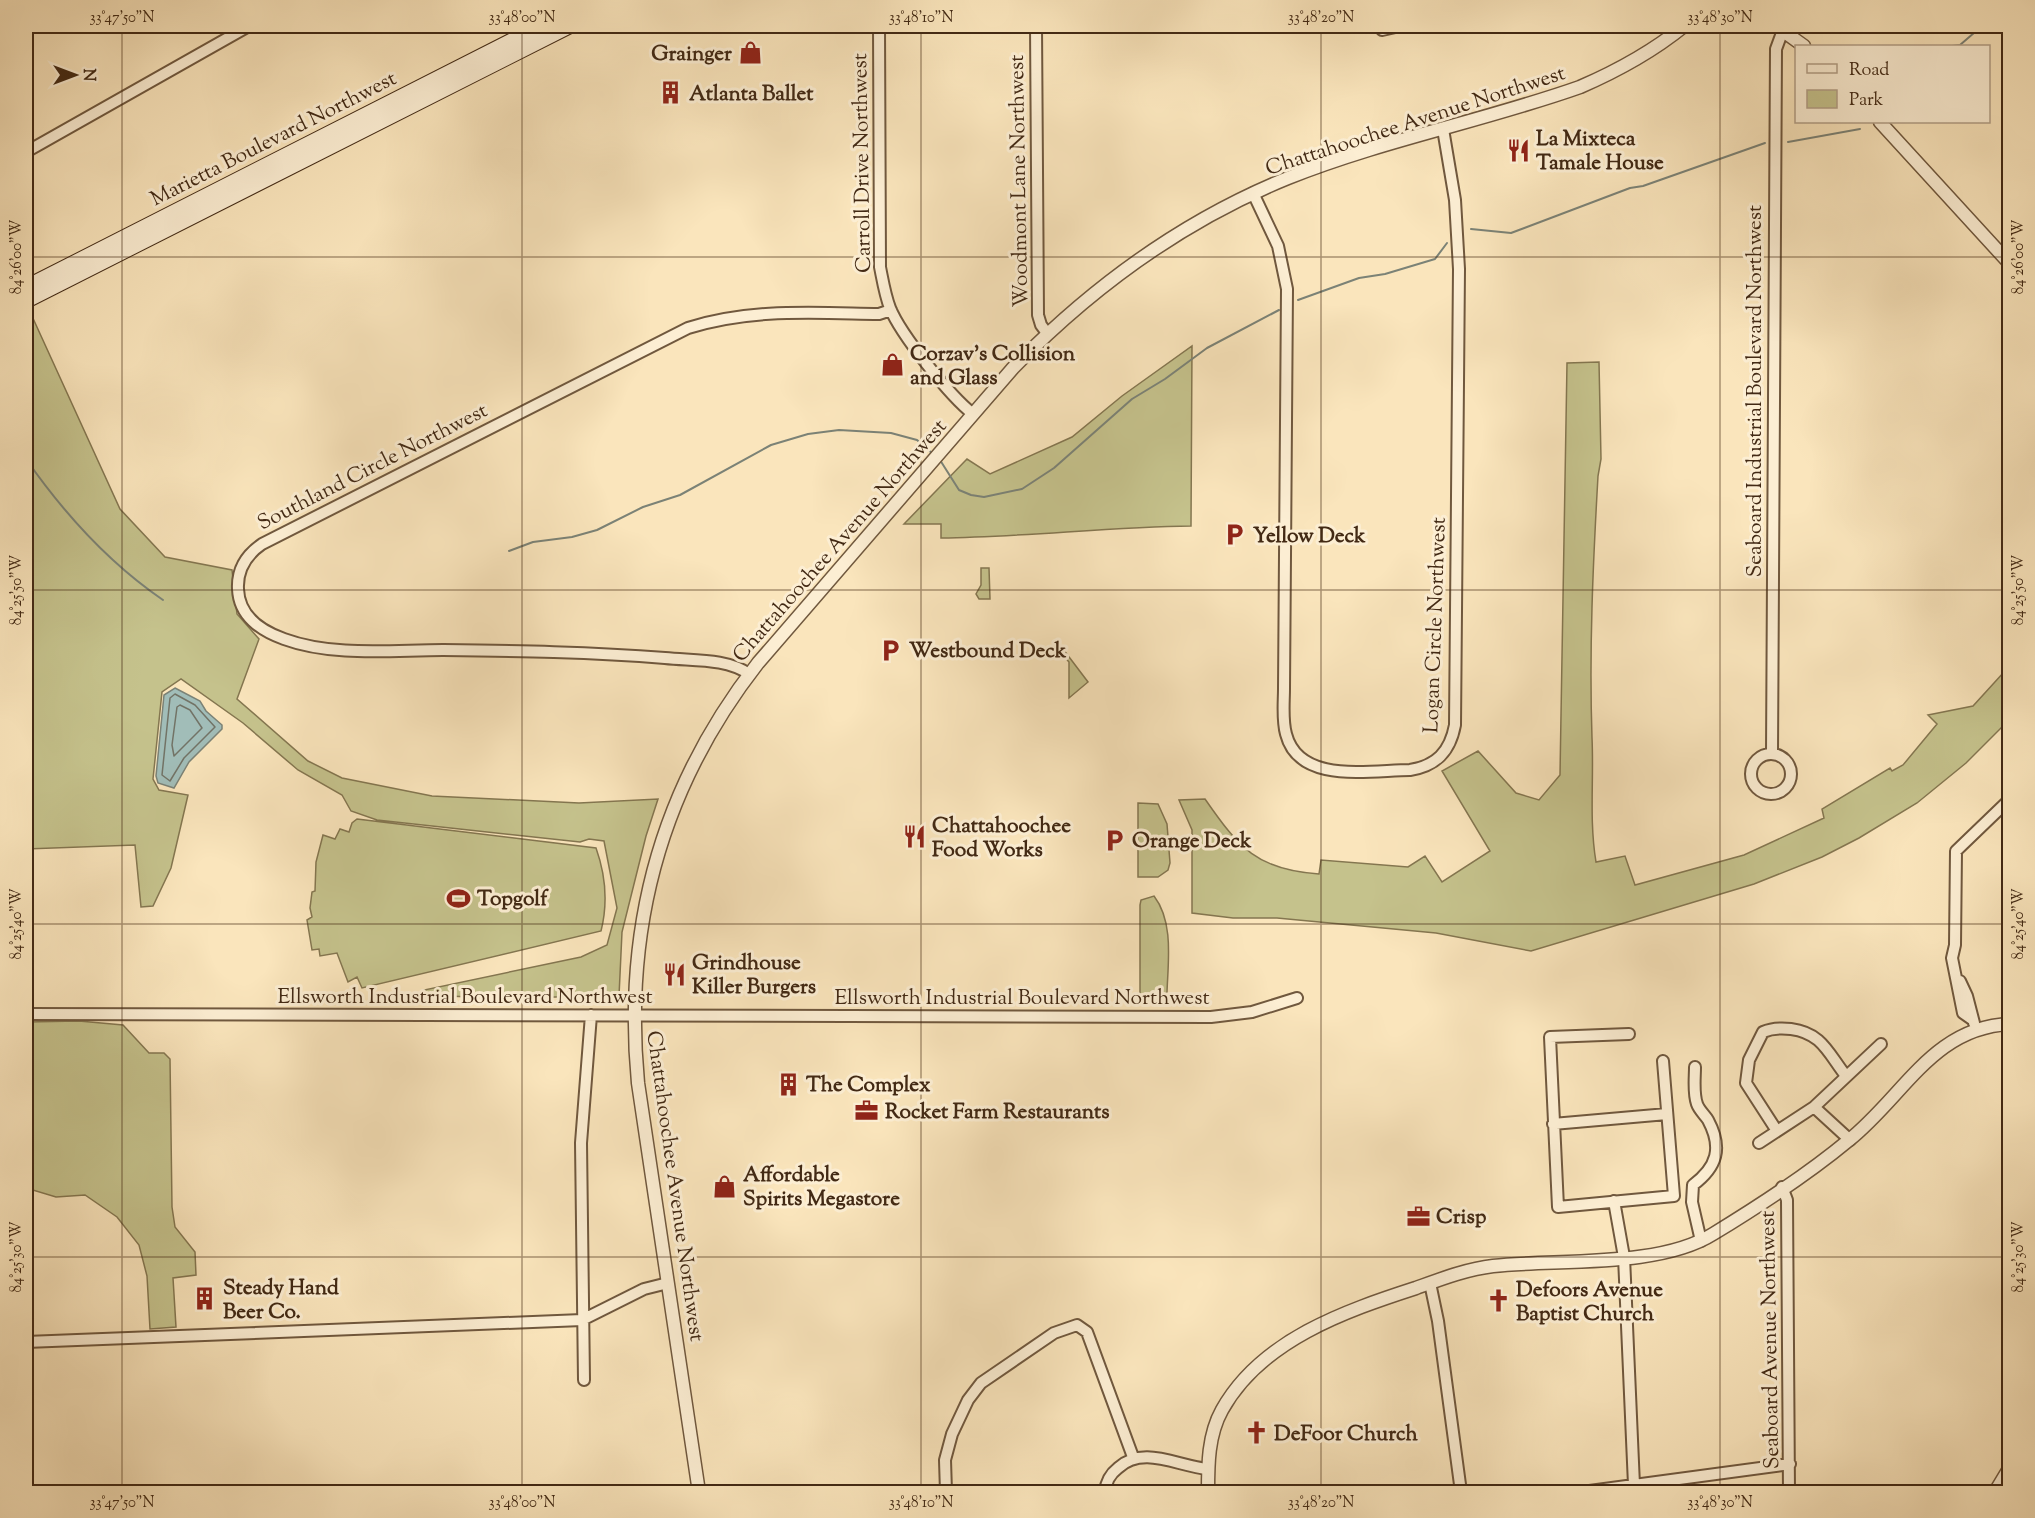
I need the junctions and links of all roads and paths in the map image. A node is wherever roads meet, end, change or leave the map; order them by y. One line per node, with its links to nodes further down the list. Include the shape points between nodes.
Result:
1 (249, 26): 13 (street)
2 (540, 26): 16 (main road, Marietta Boulevard Northwest)
3 (570, 26): 17 (main road)
4 (879, 26): 18 (street, Carroll Drive Northwest, via 880,267)
5 (1036, 26): 19 (street, Woodmont Lane Northwest, via 1038,315)
6 (1382, 26): 7 (street, via 1382,30)
7 (1400, 26)
8 (1684, 26): 12 (street, Chattahoochee Avenue Northwest, via 1618,70 1580,87)
9 (1779, 28): 10 (street); 22 (street, Seaboard Industrial Boulevard Northwest)
10 (1803, 45)
11 (1881, 123): 15 (street)
12 (1443, 129): 14 (street, Chattahoochee Avenue Northwest, via 1325,165); 14 (street, Logan Circle Northwest, via 1455,200 1460,269 1455,726 1446,752 1424,768 1323,770 1299,758 1286,735 1287,289 1278,246)
13 (26, 152)
14 (1253, 194): 19 (street, Chattahoochee Avenue Northwest, via 1144,255)
15 (2010, 264)
16 (26, 287)
17 (26, 301)
18 (891, 310): 20 (street, Carroll Drive Northwest, via 903,331); 21 (street, Southland Circle Northwest, via 879,314 748,313 688,327 262,544 245,561 238,581 242,606 249,618 264,630 303,645 365,650 618,654 731,664)
19 (1047, 333): 20 (street, Chattahoochee Avenue Northwest)
20 (973, 414): 21 (street, Chattahoochee Avenue Northwest)
21 (749, 674): 27 (street, Chattahoochee Avenue Northwest, via 699,753 662,839 641,922)
22 (1772, 754)
23 (2009, 800): 28 (street, via 1956,851 1952,958 1955,972 1974,995)
24 (1297, 998): 27 (street, Ellsworth Industrial Boulevard Northwest, via 1252,1012 1211,1017)
25 (26, 1014): 26 (street, Ellsworth Industrial Boulevard Northwest)
26 (591, 1016): 27 (street, Ellsworth Industrial Boulevard Northwest); 47 (street, via 581,1143)
27 (634, 1016): 45 (street, Chattahoochee Avenue Northwest, via 638,1083)
28 (1974, 1024): 29 (street); 39 (street, via 1938,1050)
29 (2010, 1024)
30 (1629, 1034): 37 (street, via 1550,1037)
31 (1881, 1044): 34 (street)
32 (1663, 1061): 36 (street)
33 (1695, 1067): 43 (street, via 1697,1105 1708,1120 1716,1158 1711,1170 1694,1185 1692,1202)
34 (1846, 1076): 35 (street); 38 (street, via 1816,1036 1807,1031 1763,1032 1749,1060 1746,1083)
35 (1810, 1109): 38 (street); 39 (street)
36 (1667, 1114): 37 (street); 42 (street, via 1674,1196)
37 (1553, 1124): 42 (street, via 1558,1207)
38 (1777, 1131): 40 (street)
39 (1850, 1140): 41 (street)
40 (1759, 1143)
41 (1782, 1187): 43 (street); 51 (street, Seaboard Avenue Northwest, via 1787,1200)
42 (1614, 1201): 44 (street)
43 (1701, 1241): 44 (street, via 1666,1253)
44 (1624, 1257): 46 (street, via 1478,1268); 54 (street)
45 (668, 1283): 47 (street, via 644,1289); 55 (street, Chattahoochee Avenue Northwest)
46 (1430, 1283): 53 (street, via 1328,1320 1262,1363 1221,1412 1212,1436); 59 (street)
47 (582, 1320): 48 (street); 49 (street)
48 (26, 1342)
49 (584, 1380)
50 (1133, 1457): 53 (street, via 1149,1456); 56 (street, via 1088,1332 1072,1325 994,1373 968,1400 948,1447); 57 (street, via 1112,1473)
51 (1790, 1464): 54 (street); 61 (street, Seaboard Avenue Northwest)
52 (2010, 1467): 62 (street)
53 (1208, 1469): 58 (street)
54 (1634, 1485): 60 (street)
55 (699, 1492)
56 (946, 1492)
57 (1105, 1492)
58 (1208, 1492)
59 (1461, 1492)
60 (1582, 1492)
61 (1789, 1492)
62 (1995, 1492)

